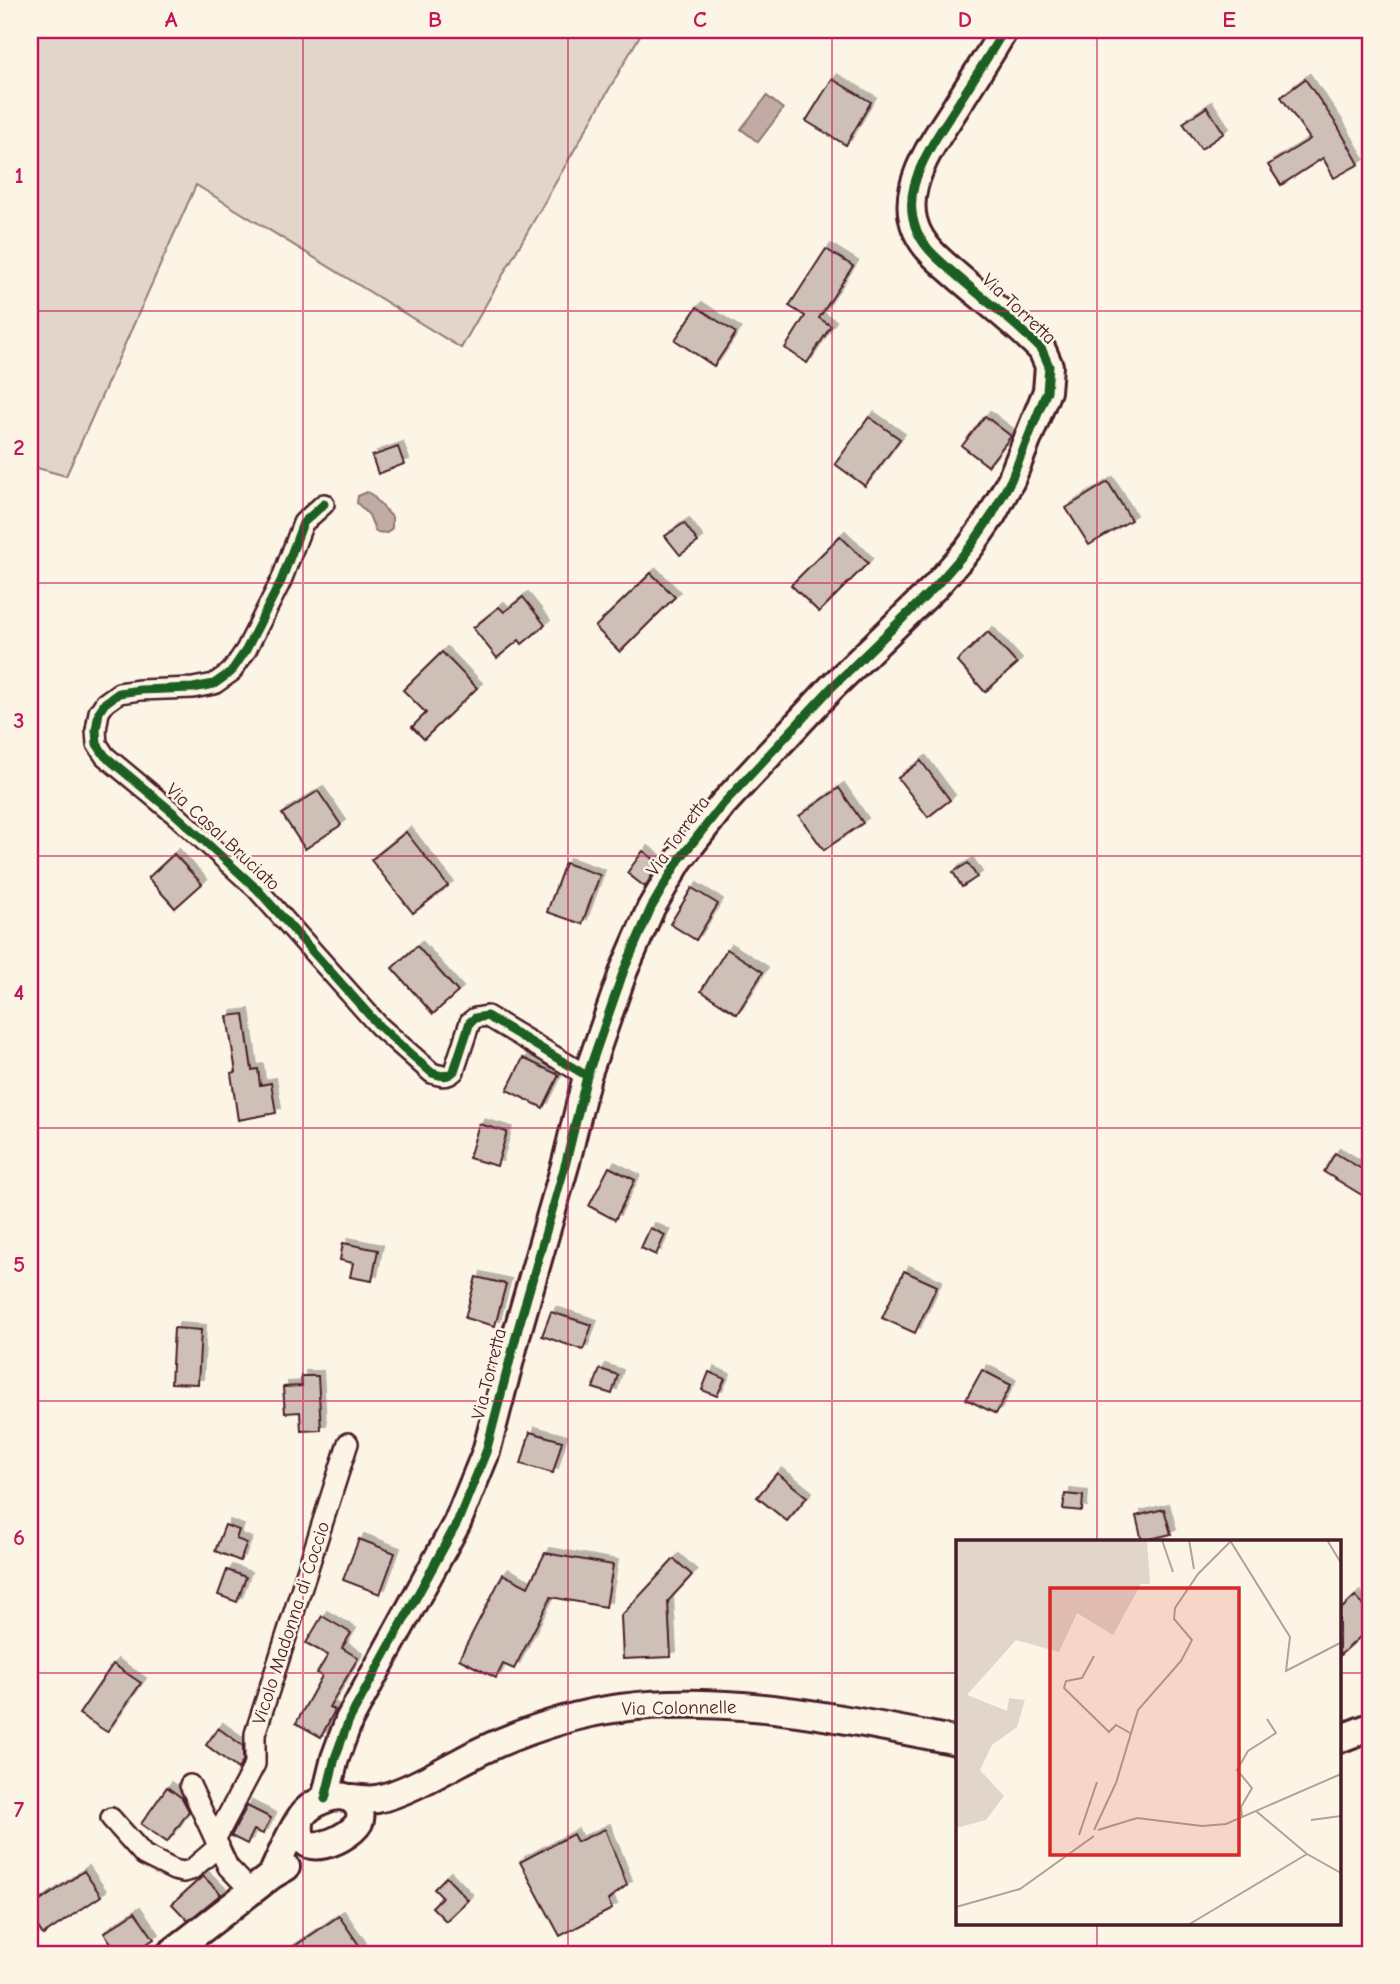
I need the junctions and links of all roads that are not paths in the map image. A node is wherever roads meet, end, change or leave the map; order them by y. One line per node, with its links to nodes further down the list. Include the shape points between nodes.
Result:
1 (1004, 30): 3 (street, Via Torretta, via 927,153 913,189 911,211 916,231 934,255 1042,350 1049,366 1047,391 1011,480 970,547 723,804 679,860 638,937)
2 (324, 504): 3 (street, Via Casal Bruciato, via 303,523 281,581 231,672 204,686 119,693 99,712 97,744 105,756 257,889 379,1026 432,1073 442,1076 454,1071 470,1022 486,1016)
3 (587, 1076): 9 (street, Via Torretta, via 486,1452 450,1535 338,1748)
4 (348, 1443): 12 (street, Vicolo Madonna di Coccio, via 255,1734 255,1764)
5 (1370, 1727): 6 (street)
6 (1340, 1739)
7 (956, 1741): 9 (street, Via Colonnelle, via 772,1709 645,1706 544,1726 487,1748 410,1787)
8 (190, 1784): 12 (street)
9 (353, 1804): 10 (street, Via Colonnelle, via 305,1812); 13 (street, Via Colonnelle, via 358,1825)
10 (301, 1817): 13 (street, via 303,1841); 14 (street, Via Colonnelle)
11 (111, 1818): 12 (street, Vicolo Madonna di Coccio, via 144,1855 174,1870 191,1870)
12 (217, 1842): 15 (street, via 228,1867)
13 (324, 1846): 14 (street, Via Colonnelle)
14 (272, 1875): 15 (street, Via Colonnelle)
15 (251, 1891): 16 (street, Via Colonnelle)
16 (170, 1954)

